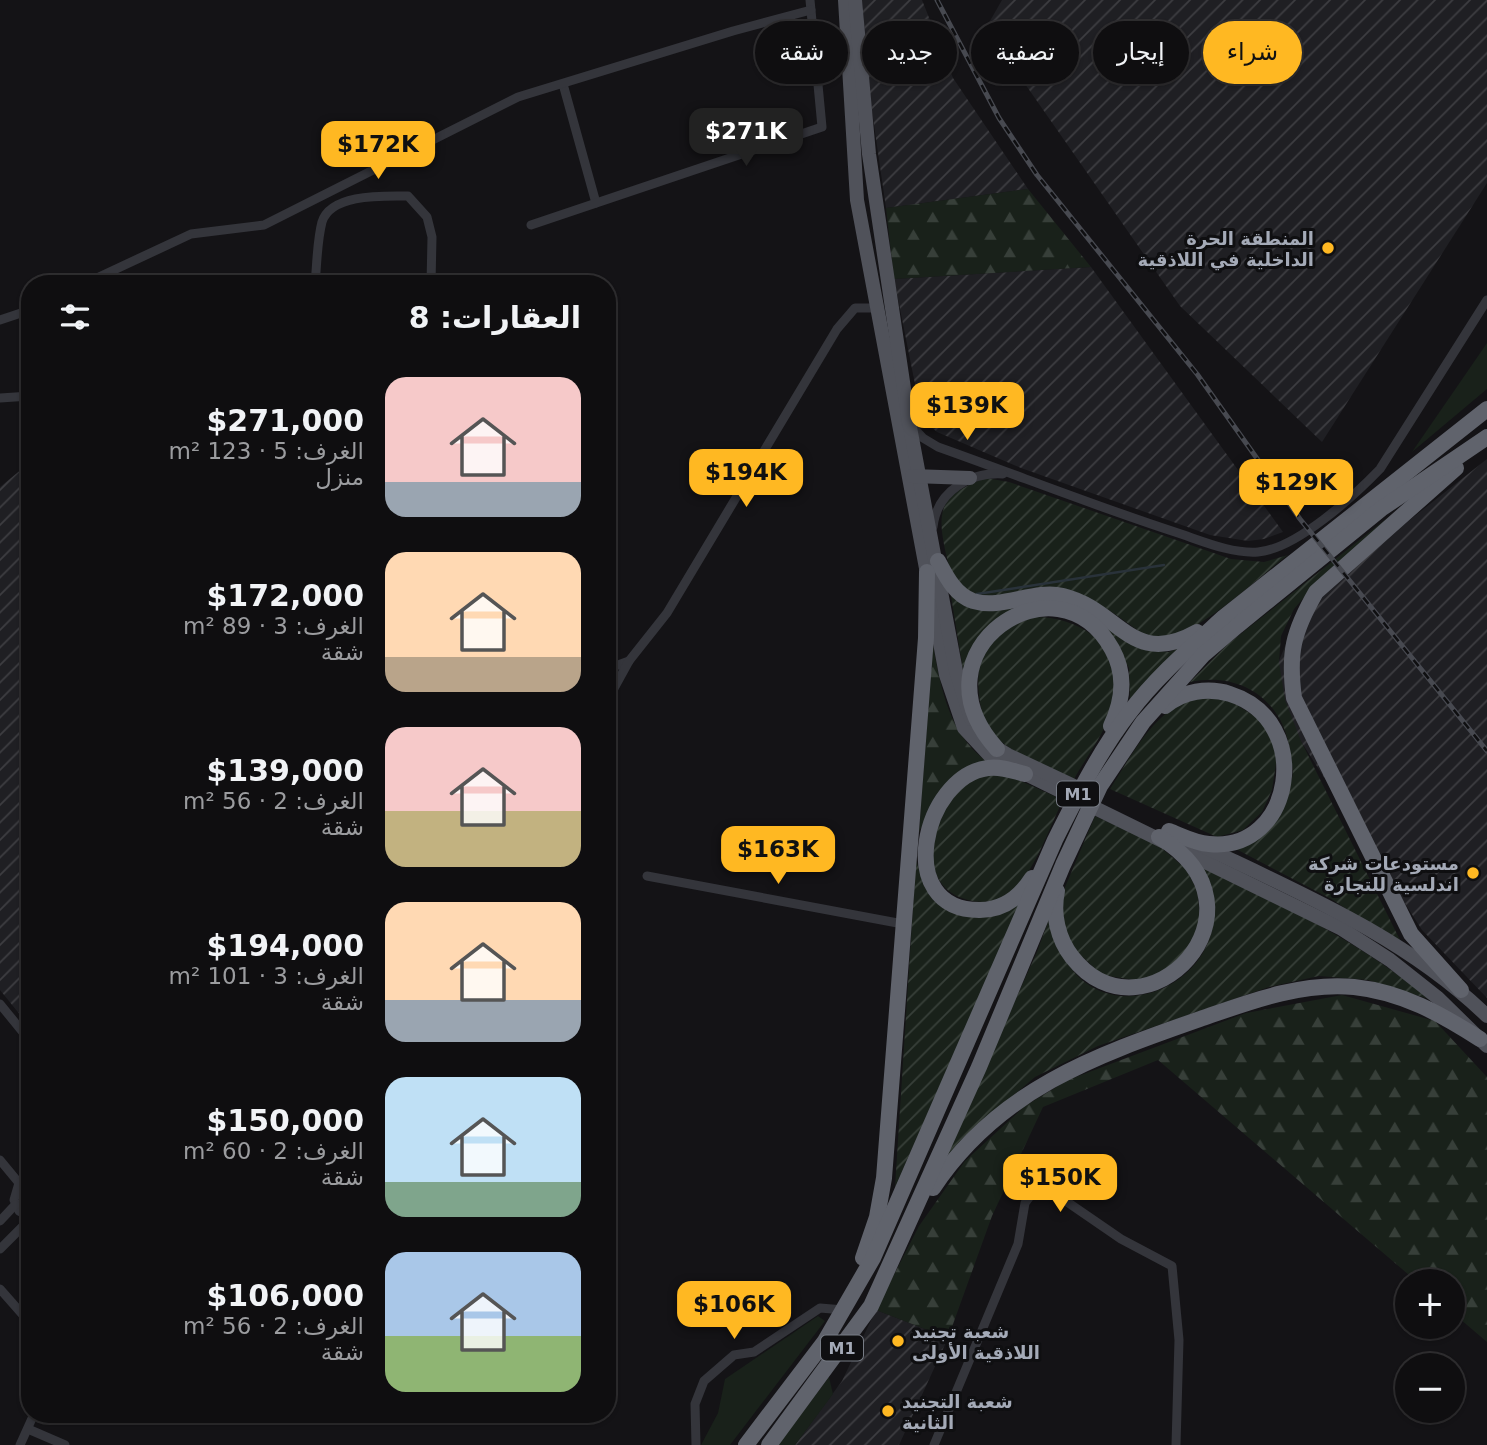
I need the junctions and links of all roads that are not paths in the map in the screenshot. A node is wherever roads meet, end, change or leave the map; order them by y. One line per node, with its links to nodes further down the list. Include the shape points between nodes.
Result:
1 (845, 0): 11 (main road, via 857,200)
2 (855, 0): 17 (main road, via 869,154)
3 (810, 5): 4 (street); 5 (street, via 821,127)
4 (563, 84): 5 (street); 7 (street, via 518,97 264,225 191,234)
5 (596, 203): 6 (street)
6 (531, 225)
7 (103, 275)
8 (316, 275): 9 (street, via 322,220 330,210 366,196 408,196 428,218)
9 (430, 275)
10 (1487, 300): 19 (street, via 1380,469 1290,542 1259,552 1241,551)
11 (878, 308): 20 (main road); 25 (street, via 855,308 837,329 667,613)
12 (21, 313): 13 (street)
13 (0, 320)
14 (21, 397): 15 (street)
15 (0, 398)
16 (1487, 409): 24 (highway, M1)
17 (909, 422): 19 (street, via 938,447); 20 (main road)
18 (1483, 440): 28 (highway, M1, via 1381,509 1237,626 1203,655); 38 (highway, via 1317,592 1291,645 1294,698 1411,934)
19 (1015, 475): 21 (street, via 989,473)
20 (914, 476): 21 (main road); 22 (main road); 23 (main road)
21 (970, 478): 22 (street, via 948,494 934,519)
22 (932, 534): 23 (main road)
23 (932, 567): 24 (highway, via 972,601 1061,595 1082,602 1136,641 1155,645 1177,643); 29 (main road, via 964,701 979,732); 30 (main road, via 946,675 959,717 981,749); 37 (highway)
24 (1224, 617): 32 (highway, M1, via 1184,652 1129,713)
25 (629, 661): 26 (street); 27 (street)
26 (616, 666)
27 (616, 685)
28 (1143, 722): 33 (highway, via 1175,698 1222,692 1262,712 1284,751 1286,780 1280,797 1248,835 1211,845); 35 (highway, M1, via 1100,786)
29 (997, 749): 31 (main road); 32 (highway, via 975,718 968,695 978,648 993,630 1024,612 1070,613 1091,624 1108,642 1121,675 1118,710)
30 (1025, 774): 31 (main road); 34 (highway, via 989,768 972,773 951,789 926,838 923,855 930,881 947,900 963,908 999,907 1022,892)
31 (1046, 778): 33 (main road)
32 (1085, 781): 34 (highway, M1)
33 (1164, 834): 35 (highway, via 1193,865 1205,887 1208,912 1203,937 1191,958 1154,983 1109,983 1085,971 1070,955 1055,908); 38 (main road, via 1342,912); 42 (main road, via 1342,929 1390,960)
34 (1055, 839): 52 (highway, M1, via 873,1258)
35 (1063, 865): 49 (highway, M1)
36 (647, 876): 37 (street)
37 (903, 925): 52 (highway, via 884,1178 877,1217)
38 (1461, 990): 40 (main road)
39 (0, 1004): 41 (street)
40 (1487, 1016)
41 (21, 1030)
42 (1484, 1042): 49 (highway, via 1433,1010 1383,992 1335,986 1251,1001 1111,1050 1047,1081 991,1121 934,1186)
43 (0, 1160): 44 (street)
44 (19, 1183): 45 (street)
45 (15, 1205): 46 (street); 47 (street)
46 (21, 1210)
47 (0, 1221)
48 (21, 1227): 50 (street)
49 (902, 1242): 60 (highway, M1, via 870,1306)
50 (0, 1249)
51 (0, 1289): 53 (street)
52 (845, 1310): 58 (street, via 820,1308 754,1352 734,1356 704,1381 695,1404); 59 (highway, M1)
53 (21, 1313)
54 (30, 1423): 55 (street)
55 (28, 1429): 56 (street); 57 (street)
56 (20, 1445)
57 (65, 1445)
58 (696, 1445)
59 (746, 1445)
60 (769, 1445)
61 (934, 1445): 62 (street, via 1018,1244 1025,1203 1034,1191 1057,1195 1121,1239 1172,1266 1179,1340)
62 (1176, 1445)

